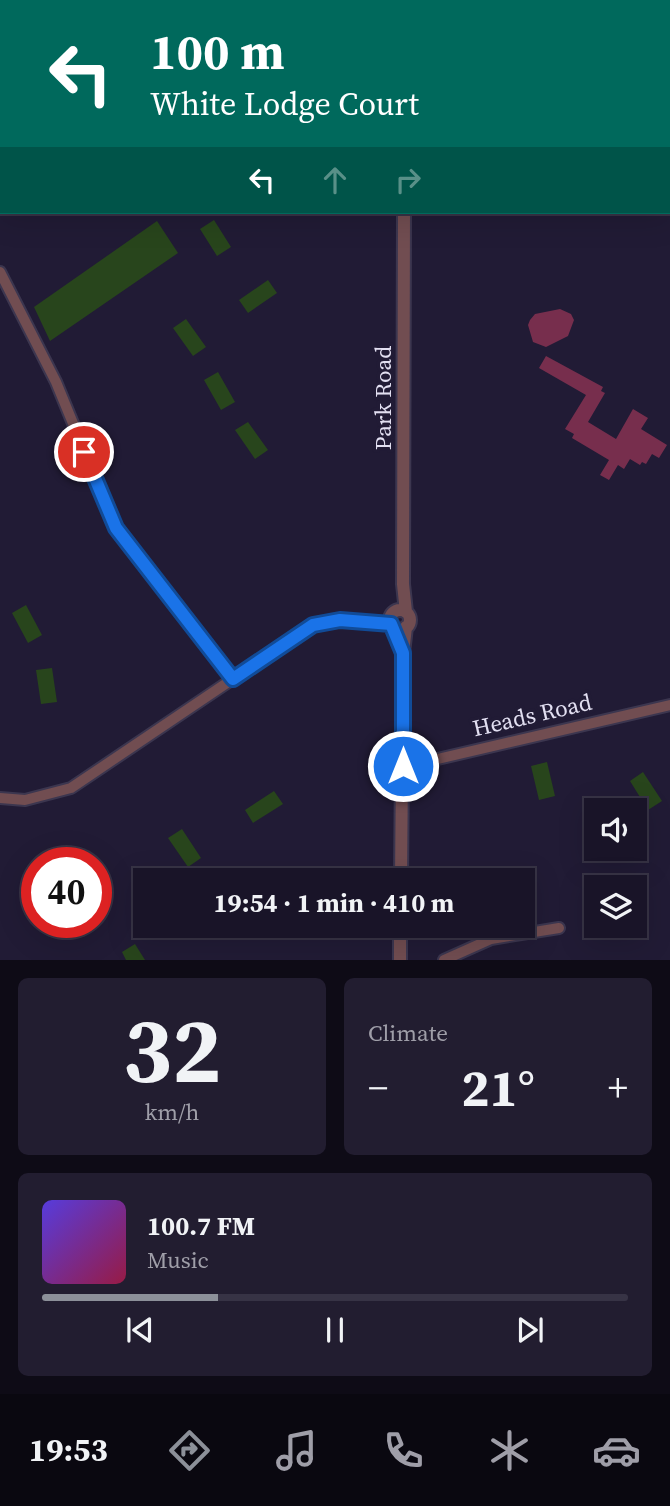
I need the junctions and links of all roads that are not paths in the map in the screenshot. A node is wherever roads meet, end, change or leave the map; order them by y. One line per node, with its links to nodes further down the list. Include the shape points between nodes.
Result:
1 (404, 214): 3 (street, Park Road, via 403,583)
2 (0, 272): 4 (street, via 56,382 116,528)
3 (398, 619): 4 (street, via 313,625); 6 (street, via 403,653)
4 (233, 679): 7 (street, via 71,788 25,800)
5 (670, 705): 6 (street, Heads Road)
6 (403, 766): 8 (street)
7 (0, 798)
8 (401, 868)
9 (559, 928): 12 (street, via 491,939)
10 (400, 938): 11 (street)
11 (400, 960)
12 (444, 960)

